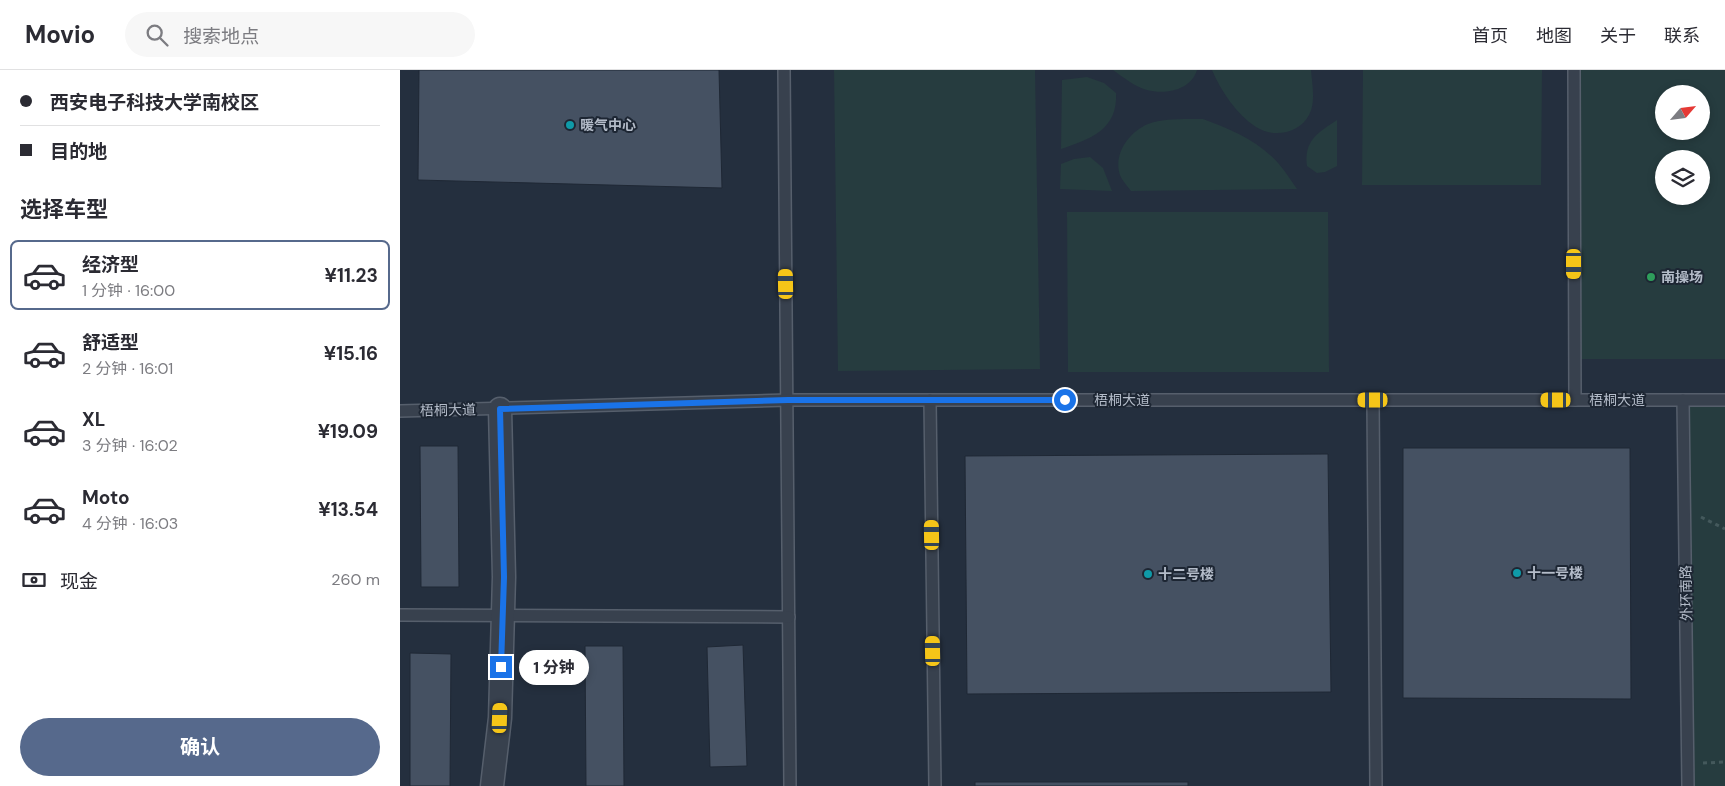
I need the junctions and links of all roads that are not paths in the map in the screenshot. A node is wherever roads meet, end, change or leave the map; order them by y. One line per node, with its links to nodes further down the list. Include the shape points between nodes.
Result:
1 (784, 70): 3 (lane)
2 (1574, 70): 6 (lane)
3 (788, 400): 4 (lane, 梧桐大道); 9 (lane, 梧桐大道); 13 (lane)
4 (930, 400): 5 (lane, 梧桐大道); 16 (lane)
5 (1373, 400): 6 (lane, 梧桐大道); 17 (lane)
6 (1575, 400): 7 (lane, 梧桐大道)
7 (1683, 400): 8 (lane, 梧桐大道); 18 (lane, 外环南路)
8 (1725, 400)
9 (500, 409): 10 (lane, 梧桐大道); 12 (street)
10 (400, 411)
11 (400, 615): 12 (lane)
12 (503, 616): 13 (lane); 14 (street, via 500,718)
13 (789, 617): 15 (lane)
14 (492, 786)
15 (790, 786)
16 (934, 786)
17 (1376, 786)
18 (1688, 786)

